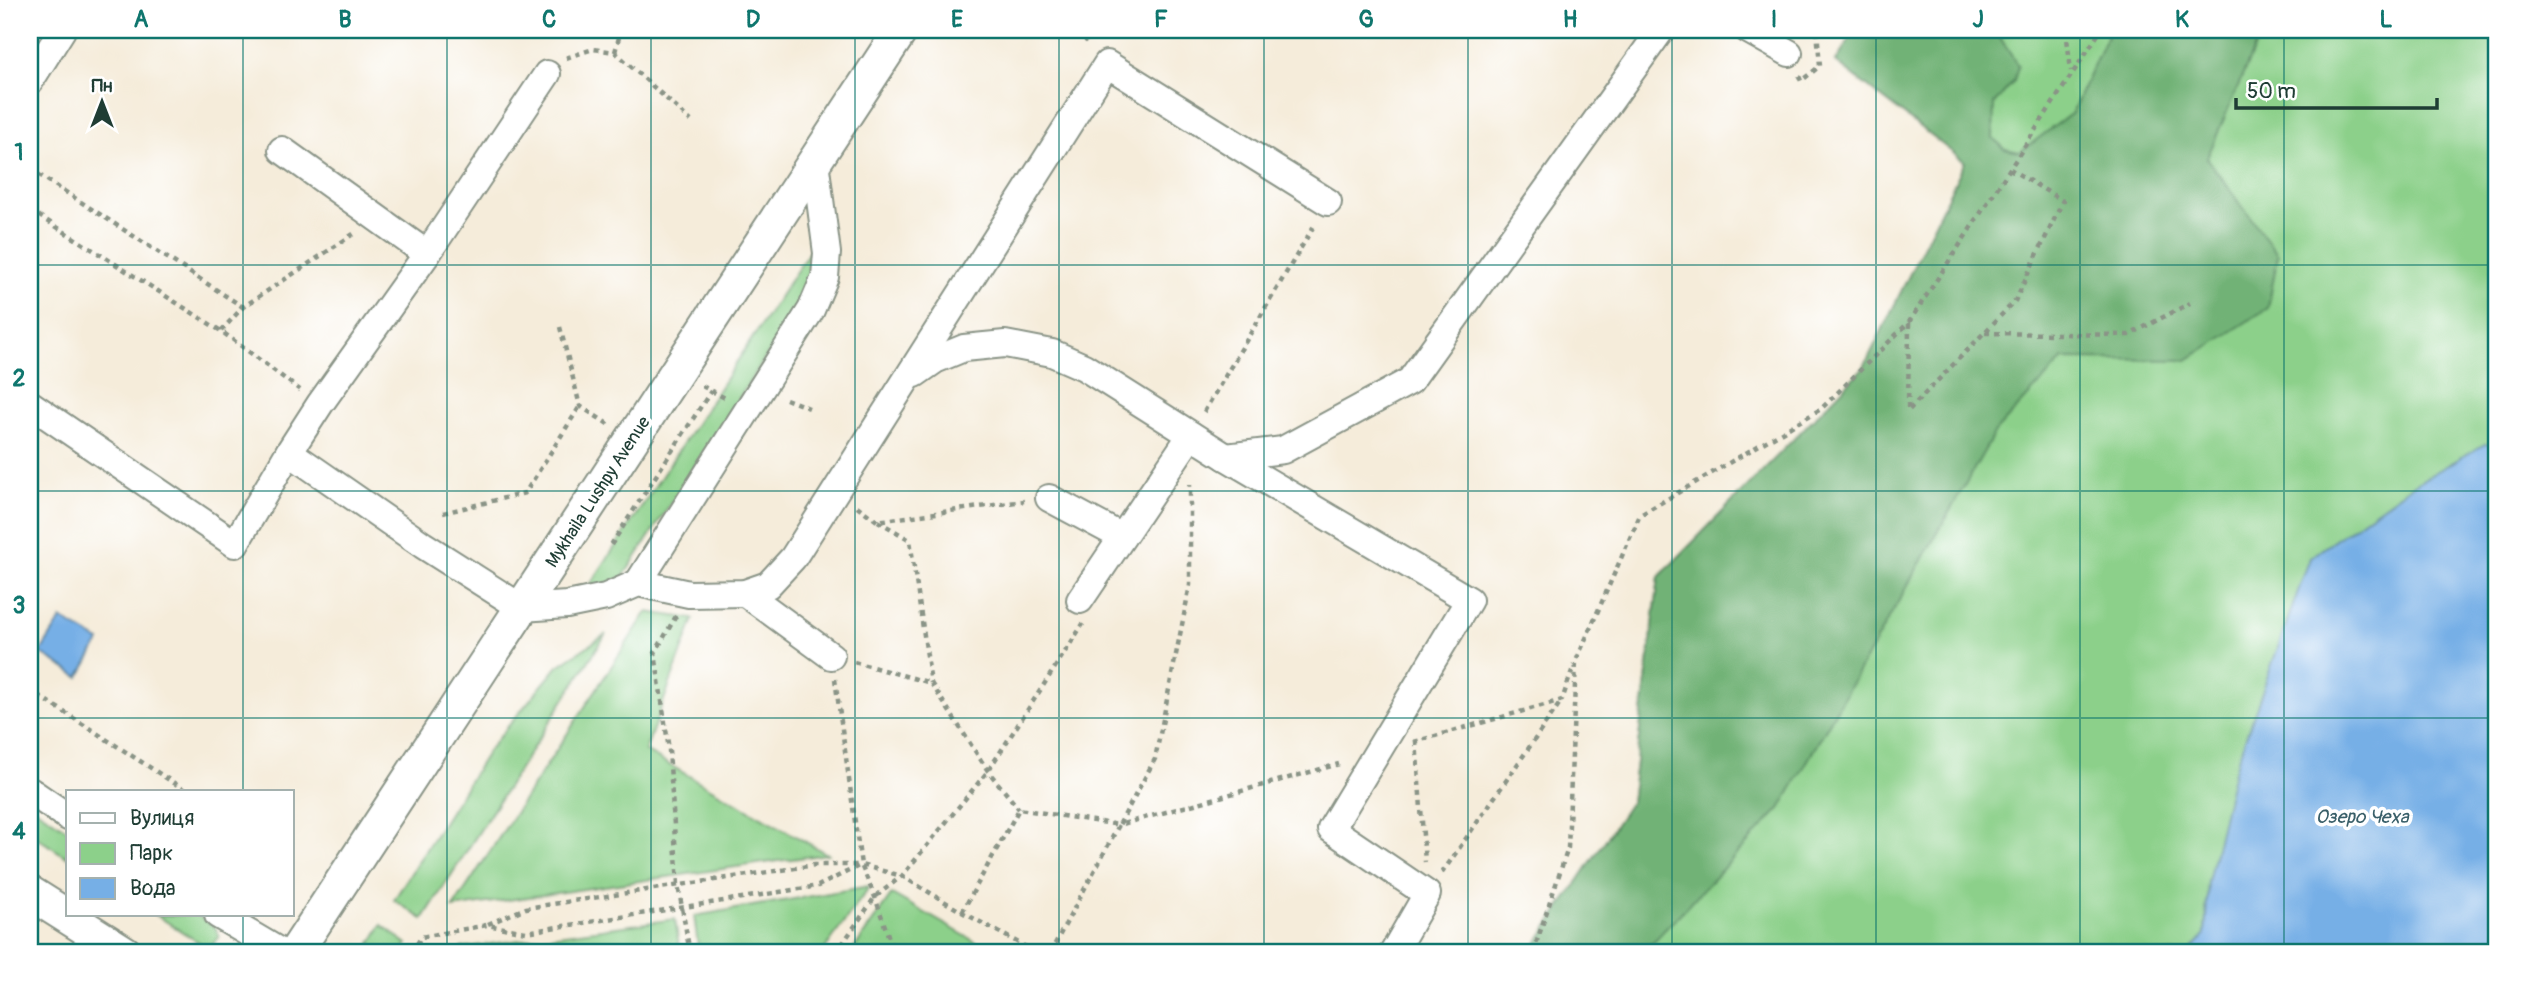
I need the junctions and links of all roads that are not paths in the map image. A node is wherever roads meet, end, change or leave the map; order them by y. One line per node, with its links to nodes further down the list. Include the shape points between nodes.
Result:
1 (62, 30): 7 (lane)
2 (901, 30): 9 (main road, Mykhaila Lushpy Avenue)
3 (1661, 30): 16 (lane, via 1410,381 1283,450)
4 (1748, 30): 5 (lane)
5 (1789, 53)
6 (547, 74): 11 (lane)
7 (30, 81)
8 (282, 150): 11 (lane)
9 (815, 161): 19 (lane, via 827,253 825,277 811,310); 21 (main road, Mykhaila Lushpy Avenue)
10 (1328, 202): 12 (lane, via 1107,64)
11 (427, 254): 15 (lane)
12 (908, 379): 14 (lane, via 935,360 964,348 1005,344 1052,353 1084,367); 20 (lane, via 793,558 768,585)
13 (30, 404): 15 (lane, via 235,544)
14 (1191, 436): 16 (lane); 18 (lane)
15 (289, 452): 21 (lane)
16 (1226, 457): 33 (lane, via 1469,600 1331,829 1427,894)
17 (1049, 498): 18 (lane)
18 (1122, 537): 22 (lane)
19 (638, 583): 20 (lane, via 689,594); 21 (lane, via 606,597)
20 (745, 593): 23 (lane)
21 (522, 608): 32 (main road, Mykhaila Lushpy Avenue)
22 (1083, 609)
23 (831, 656)
24 (30, 791): 25 (lane)
25 (66, 816)
26 (30, 893): 27 (main road)
27 (66, 916)
28 (66, 916): 30 (main road)
29 (220, 916): 31 (lane)
30 (125, 953)
31 (282, 953)
32 (295, 953)
33 (1393, 953)

